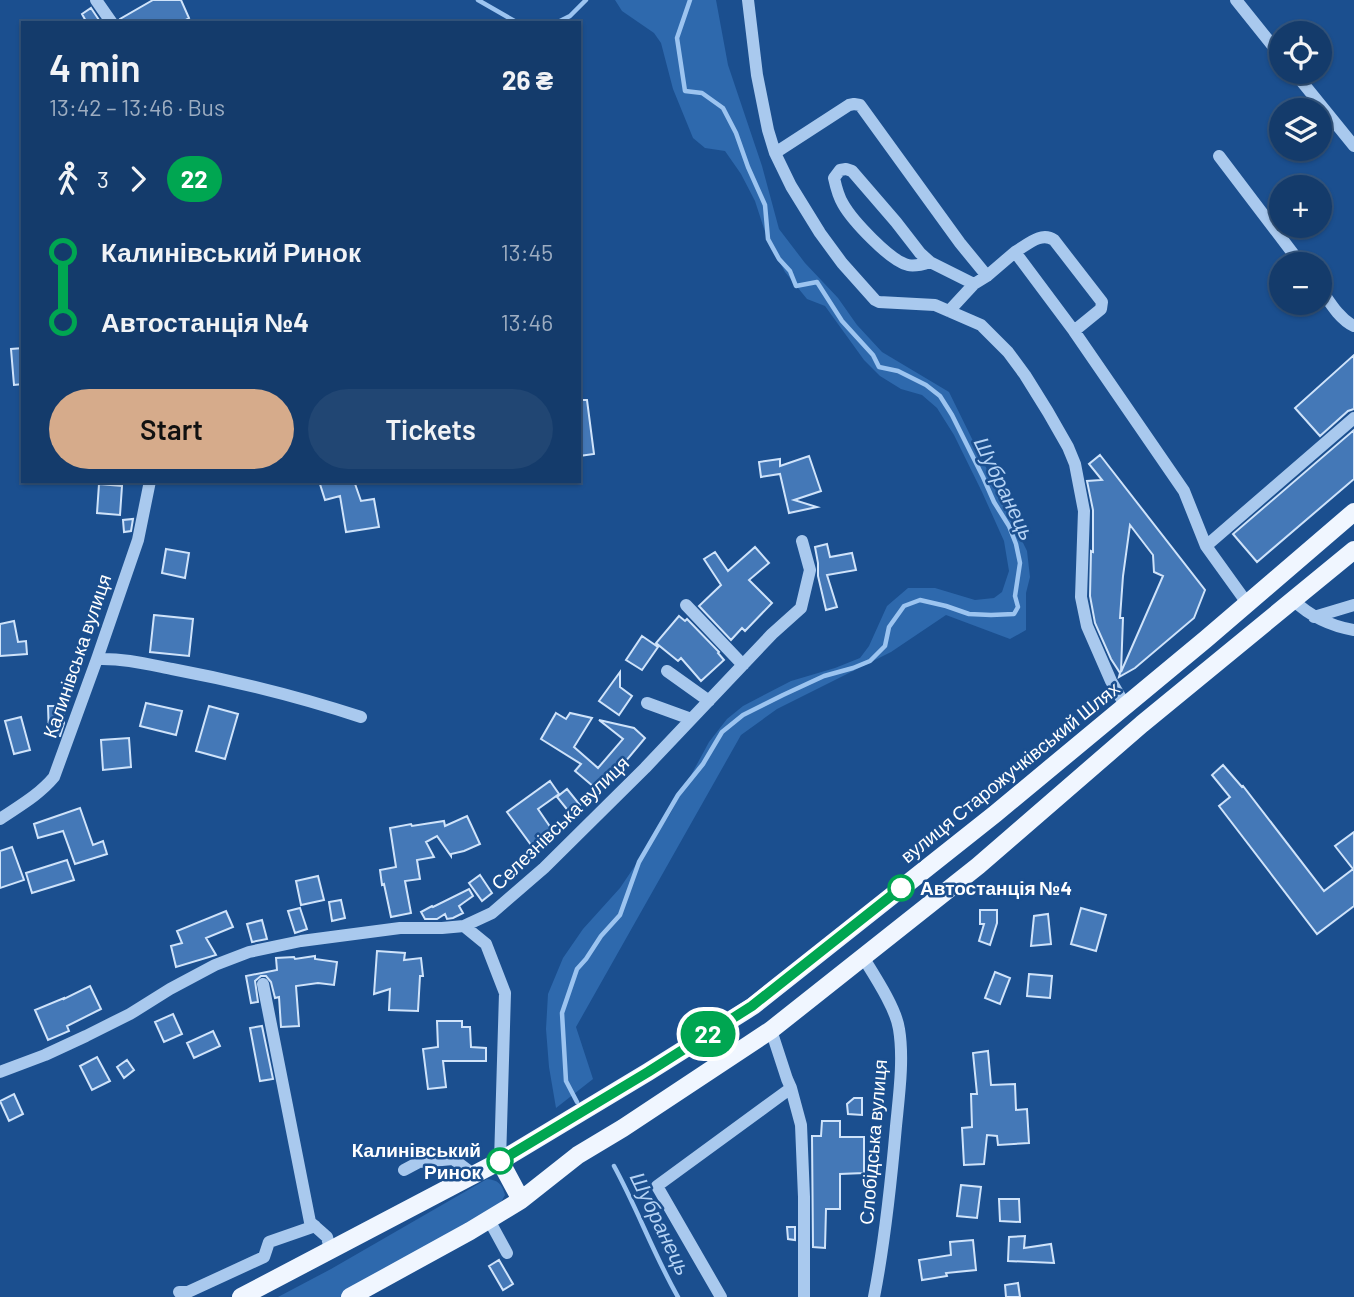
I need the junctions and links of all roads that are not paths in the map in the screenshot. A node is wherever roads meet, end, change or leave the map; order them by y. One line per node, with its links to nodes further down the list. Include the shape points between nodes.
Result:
1 (96, 0): 4 (street)
2 (748, 0): 8 (street, via 757,75)
3 (1236, 0): 5 (street)
4 (111, 21)
5 (1269, 41)
6 (1304, 84): 7 (street)
7 (1354, 146)
8 (775, 153): 13 (street, via 849,105 860,105); 16 (street, via 820,233 870,297)
9 (1219, 156): 11 (street)
10 (1015, 252): 13 (street); 18 (street); 18 (street, via 1038,238 1050,237 1102,302 1101,309)
11 (1292, 252)
12 (930, 262): 12 (street, via 909,266 880,247 843,205 834,177 840,170 852,171); 14 (street)
13 (987, 276): 14 (street)
14 (974, 284): 16 (street)
15 (1332, 304): 17 (street)
16 (949, 311): 37 (street, via 981,325 1008,352 1068,447 1084,511 1081,597 1087,626)
17 (1354, 326)
18 (1074, 331): 23 (street, via 1184,491)
19 (1354, 418): 23 (street)
20 (150, 483): 32 (street, Калинівська вулиця, via 138,540)
21 (1354, 512): 26 (main road, вулиця Старожучківський Шлях)
22 (802, 541): 33 (street, Селезнівська вулиця, via 810,570 801,608)
23 (1206, 546): 26 (street)
24 (1354, 550): 25 (main road)
25 (1293, 600): 29 (street); 42 (main road)
26 (1247, 603): 37 (main road, вулиця Старожучківський Шлях)
27 (686, 605): 33 (street)
28 (1354, 605): 29 (street)
29 (1314, 617): 30 (street)
30 (1348, 629): 31 (street)
31 (1354, 642)
32 (97, 659): 38 (street, via 116,658 192,673); 40 (street, Калинівська вулиця, via 54,777)
33 (743, 665): 35 (street, Селезнівська вулиця)
34 (667, 671): 35 (street)
35 (709, 701): 39 (street, Селезнівська вулиця)
36 (647, 703): 39 (street)
37 (1125, 705): 44 (main road, вулиця Старожучківський Шлях)
38 (361, 717)
39 (691, 719): 41 (street, Селезнівська вулиця, via 544,868 492,913)
40 (0, 819)
41 (464, 926): 46 (street, via 400,928 249,952 215,965 108,1025); 48 (street, via 486,944 505,993)
42 (863, 957): 45 (main road); 61 (street, Слобідська вулиця, via 899,1027 895,1141)
43 (264, 984): 53 (street, via 310,1222)
44 (752, 1006): 45 (main road); 48 (main road, вулиця Старожучківський Шлях)
45 (771, 1030): 47 (street); 51 (main road, via 578,1155)
46 (0, 1072)
47 (791, 1088): 59 (street, via 657,1186); 60 (street, via 801,1125)
48 (500, 1161): 50 (main road, вулиця Старожучківський Шлях); 51 (main road)
49 (404, 1170): 50 (street, via 419,1162 453,1158)
50 (473, 1174): 54 (main road, вулиця Старожучківський Шлях)
51 (521, 1200): 52 (main road)
52 (489, 1220): 55 (street); 58 (main road)
53 (315, 1226): 54 (street, via 327,1237); 56 (street, via 269,1242 264,1257)
54 (330, 1249): 57 (main road, вулиця Старожучківський Шлях)
55 (507, 1252)
56 (179, 1292)
57 (242, 1297)
58 (350, 1297)
59 (721, 1297)
60 (804, 1297)
61 (874, 1297)

